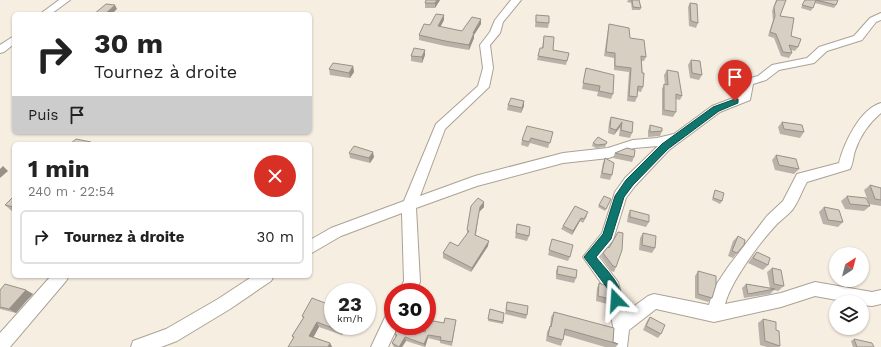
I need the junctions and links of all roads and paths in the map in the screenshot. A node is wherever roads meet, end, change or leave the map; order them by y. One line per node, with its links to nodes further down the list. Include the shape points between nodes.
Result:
1 (65, 0): 3 (street)
2 (516, 0): 9 (street, via 498,22 495,33 485,45 488,68 483,87 440,127)
3 (48, 12)
4 (881, 16): 8 (street, via 873,20 858,38 823,49 810,61 776,67 762,78 748,82 746,97 716,109)
5 (12, 41): 6 (street)
6 (0, 50)
7 (881, 107): 15 (street, via 856,133 847,152 845,166 802,178 788,205 754,242 730,277 720,293)
8 (680, 136): 9 (street, via 657,142 633,144 609,153 564,158 475,181); 16 (street, via 665,147 630,182 620,196 608,236 590,257 613,287)
9 (409, 206): 10 (street, via 336,232); 13 (street)
10 (312, 247)
11 (59, 278): 18 (street)
12 (263, 278): 19 (street, via 171,335)
13 (412, 283)
14 (878, 300): 15 (street, via 815,289 780,300)
15 (714, 314): 16 (street, via 654,301)
16 (621, 326): 21 (street)
17 (385, 335): 20 (street)
18 (0, 346)
19 (139, 347)
20 (379, 347)
21 (619, 347)

